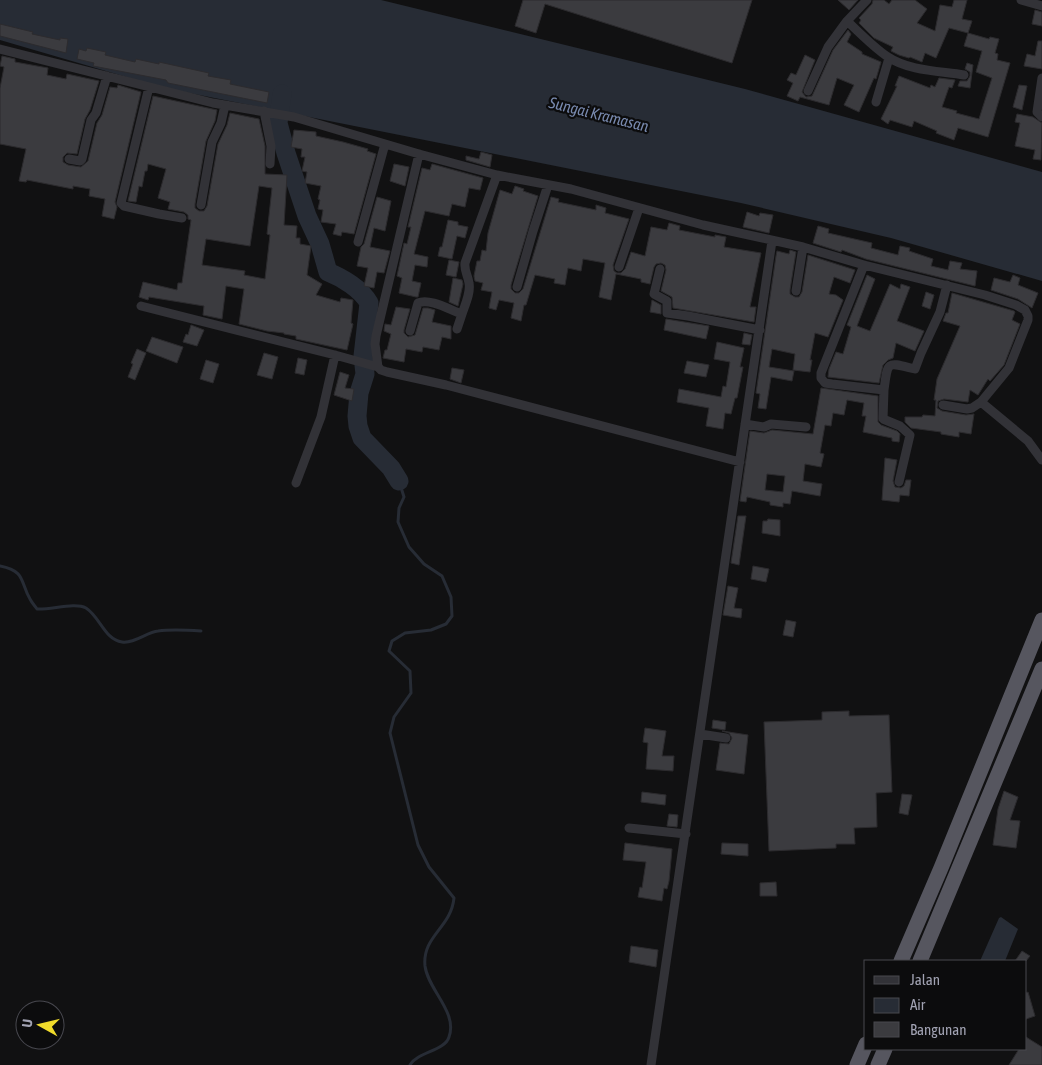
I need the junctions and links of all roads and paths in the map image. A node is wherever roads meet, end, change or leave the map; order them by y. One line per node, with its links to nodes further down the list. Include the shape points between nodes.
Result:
1 (867, 0): 4 (street)
2 (1021, 0): 3 (street)
3 (1042, 6)
4 (847, 21): 6 (street); 11 (street, via 828,47)
5 (0, 49): 8 (street)
6 (889, 58): 7 (street, via 906,66); 12 (street)
7 (964, 75)
8 (107, 76): 10 (street); 18 (street, via 91,120 82,159)
9 (1042, 78): 15 (street, via 1037,112)
10 (149, 87): 13 (street); 24 (street, via 122,205)
11 (808, 92)
12 (876, 102)
13 (225, 105): 14 (street); 22 (street, via 221,124 212,142)
14 (265, 111): 16 (street); 19 (street, via 271,146)
15 (1042, 118)
16 (385, 144): 17 (street); 26 (street)
17 (419, 154): 20 (street); 40 (street, via 376,336)
18 (69, 160)
19 (270, 164)
20 (497, 175): 21 (street); 35 (street, via 465,263 470,288)
21 (548, 185): 23 (street); 32 (street)
22 (201, 205)
23 (639, 208): 25 (street); 29 (street)
24 (182, 218)
25 (772, 241): 27 (street); 38 (street)
26 (358, 242)
27 (803, 247): 28 (street); 33 (street)
28 (864, 265): 31 (street); 41 (street, via 821,378 825,383)
29 (619, 267)
30 (660, 270): 38 (street, via 654,294 667,301 667,313)
31 (947, 285): 41 (street, via 940,312 915,370 889,365); 42 (street, via 1006,301 1028,313 1009,368)
32 (517, 288)
33 (796, 291)
34 (141, 306): 39 (street)
35 (462, 314): 36 (street); 37 (street, via 422,301 416,307)
36 (457, 329)
37 (410, 330)
38 (760, 330): 44 (street)
39 (335, 355): 40 (street); 49 (street, via 321,417)
40 (375, 366): 47 (street, via 387,372)
41 (884, 390): 48 (street, via 883,419 900,426 910,435)
42 (981, 402): 43 (street, via 967,409); 46 (street, via 1028,440)
43 (943, 405)
44 (745, 424): 45 (street); 47 (street)
45 (806, 427)
46 (1042, 460)
47 (740, 462): 52 (street)
48 (898, 482)
49 (296, 484)
50 (1042, 620): 56 (highway)
51 (1042, 669): 57 (highway)
52 (700, 734): 53 (street); 55 (street)
53 (726, 738)
54 (629, 828): 55 (street)
55 (686, 834): 60 (street)
56 (901, 960)
57 (920, 960)
58 (864, 1049): 61 (highway)
59 (885, 1050): 62 (highway)
60 (651, 1065)
61 (857, 1065)
62 (878, 1065)

